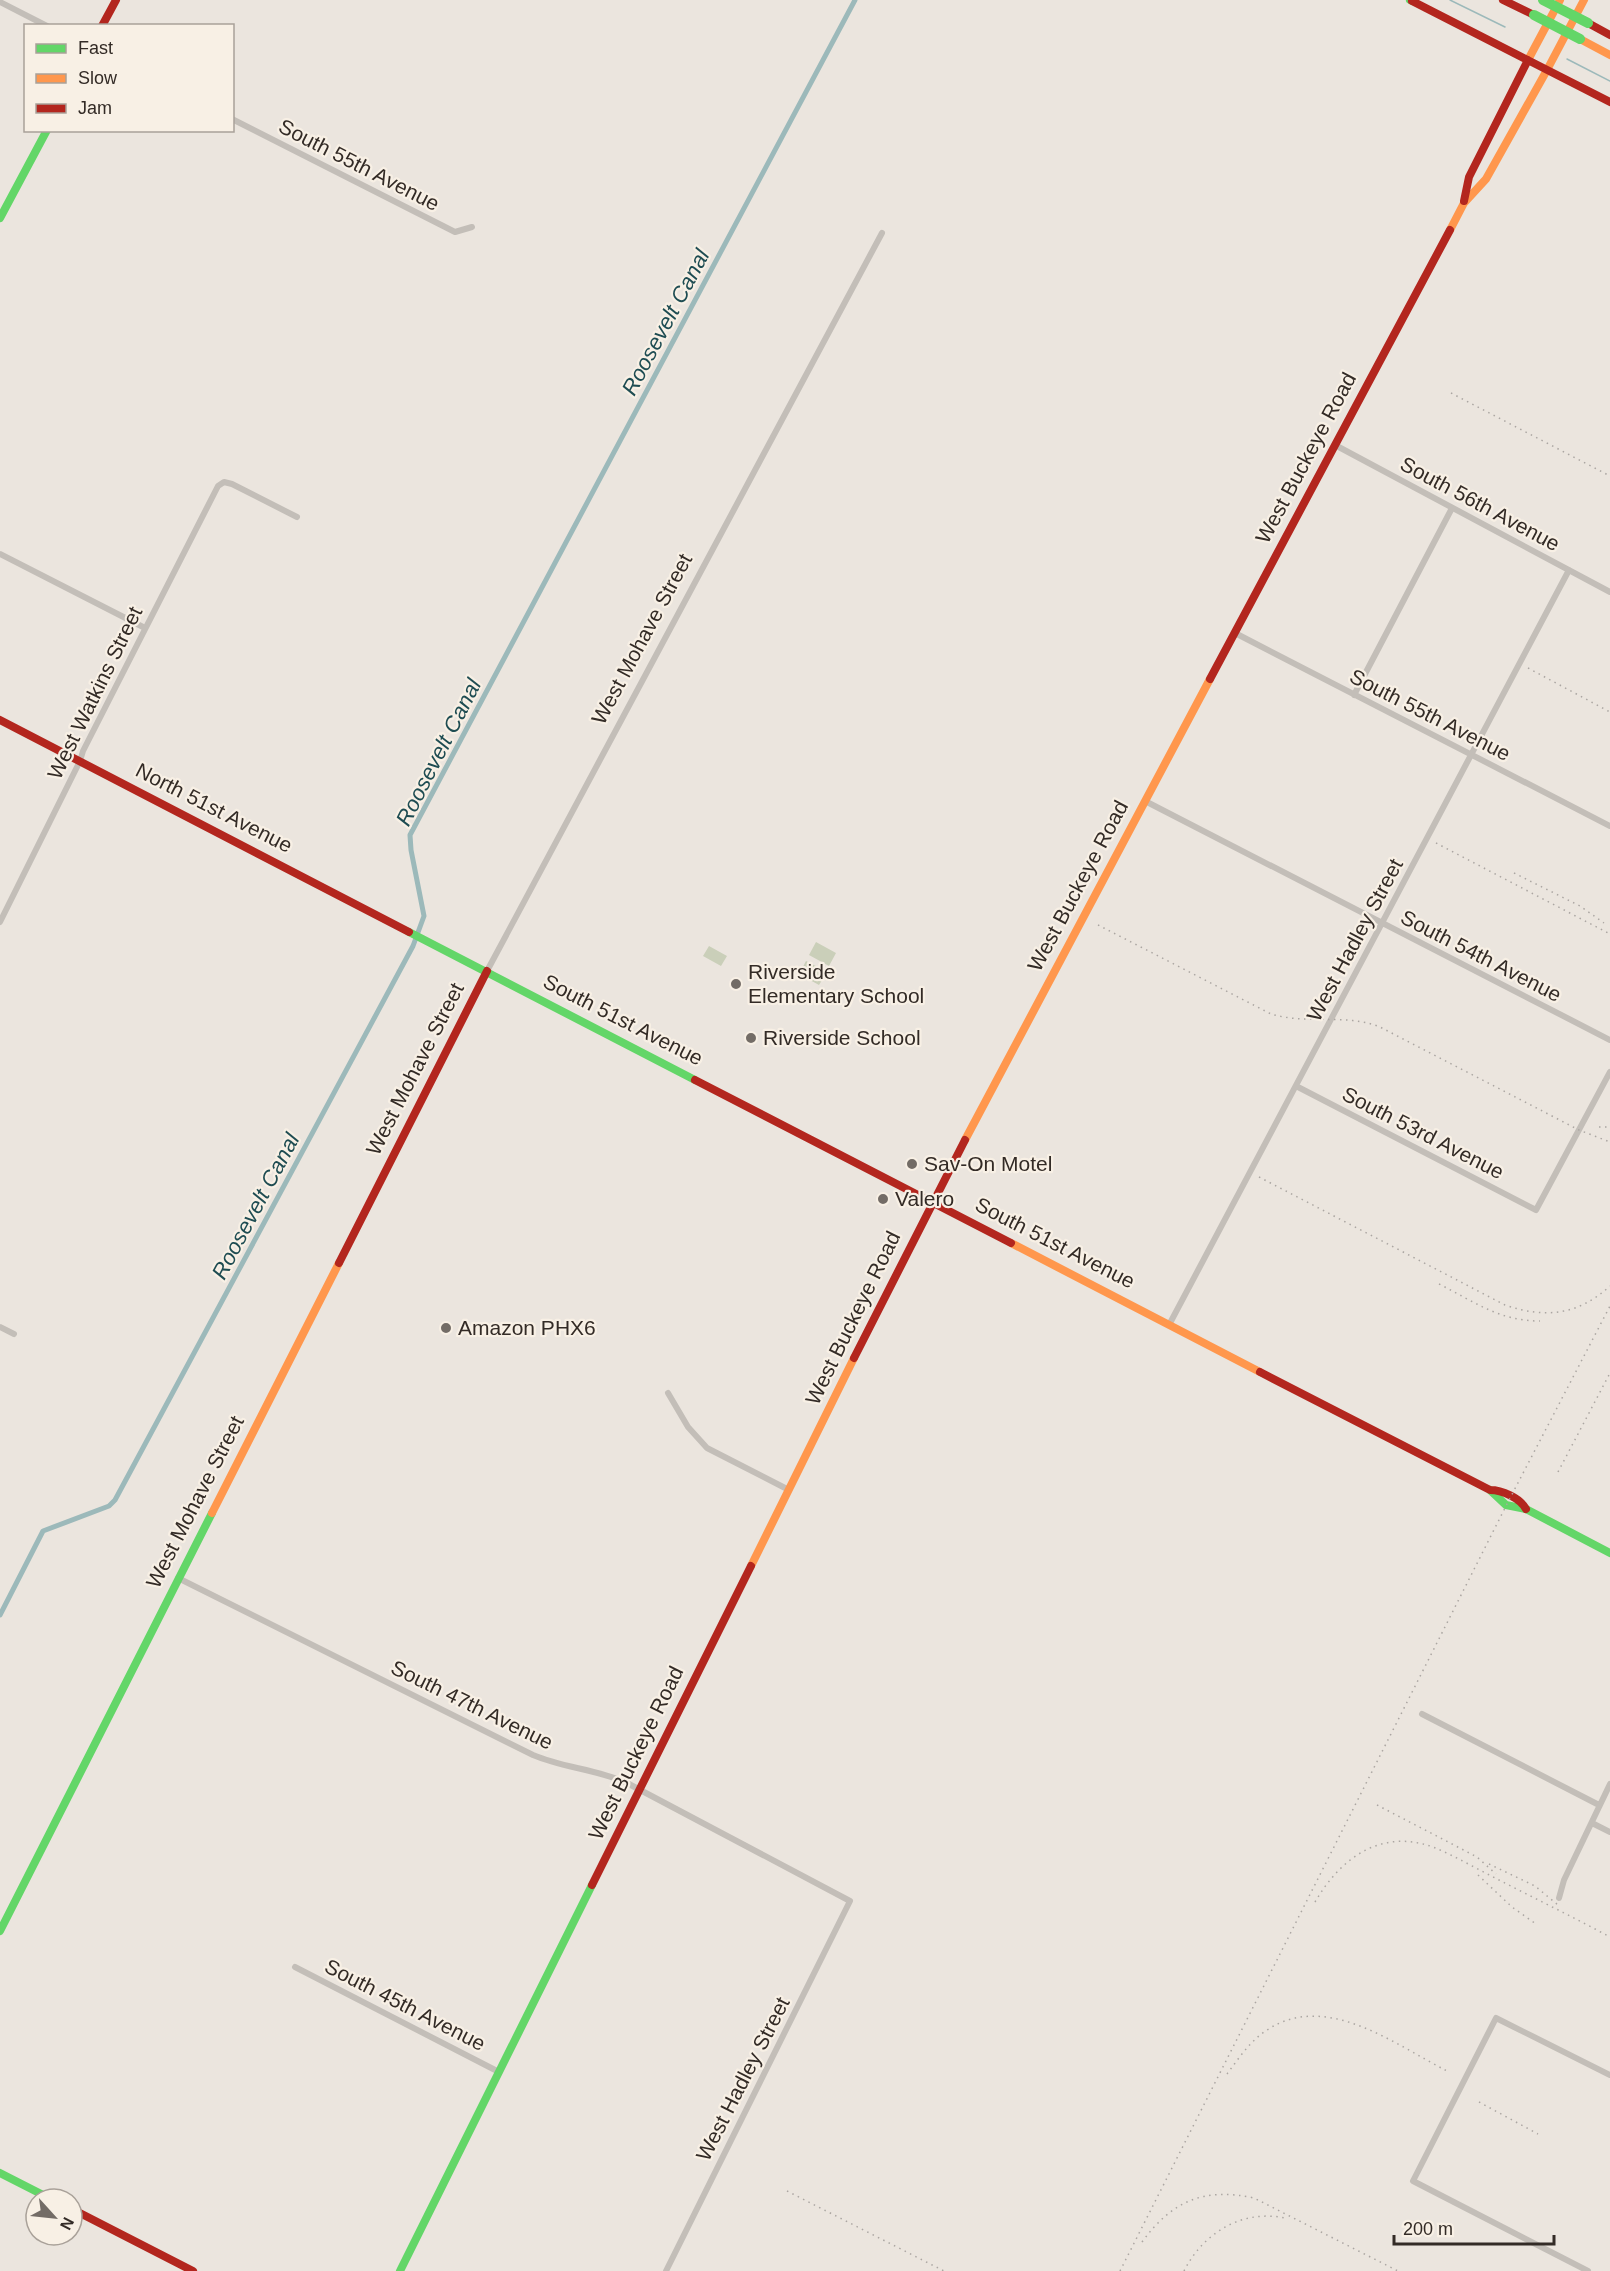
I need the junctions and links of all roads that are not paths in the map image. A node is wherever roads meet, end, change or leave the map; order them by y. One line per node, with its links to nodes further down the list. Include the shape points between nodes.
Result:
1 (116, 0): 9 (main road)
2 (1411, 0): 12 (main road)
3 (1503, 0): 11 (main road, bridge)
4 (1543, 0): 10 (main road, bridge)
5 (1560, 0): 12 (main road, West Buckeye Road)
6 (1584, 0): 13 (main road, West Buckeye Road)
7 (0, 2): 8 (street)
8 (43, 24)
9 (103, 24)
10 (1610, 34)
11 (1610, 55)
12 (1528, 60): 13 (main road); 17 (main road, West Buckeye Road, via 1469,177)
13 (1547, 70): 14 (main road); 17 (main road, West Buckeye Road, via 1486,179)
14 (1610, 102)
15 (234, 120): 19 (street, South 55th Avenue, via 455,232)
16 (46, 132): 18 (main road)
17 (1464, 203): 21 (main road, West Buckeye Road)
18 (0, 218)
19 (472, 227)
20 (882, 233): 39 (street, West Mohave Street)
21 (1335, 445): 22 (street, South 56th Avenue); 28 (main road, West Buckeye Road)
22 (1452, 508): 25 (street, South 56th Avenue); 29 (street)
23 (297, 518): 27 (street, West Watkins Street, via 224,482 218,486)
24 (0, 554): 27 (street)
25 (1569, 570): 26 (street, South 56th Avenue); 31 (street, West Hadley Street)
26 (1610, 592)
27 (145, 628): 32 (street, West Watkins Street)
28 (1235, 633): 29 (street, South 55th Avenue); 33 (main road, West Buckeye Road)
29 (1354, 695): 31 (street, South 55th Avenue)
30 (0, 720): 32 (main road, North 51st Avenue)
31 (1471, 754): 34 (street, South 55th Avenue); 37 (street, West Hadley Street)
32 (81, 761): 35 (street, West Watkins Street); 38 (main road, North 51st Avenue)
33 (1145, 801): 37 (street, South 54th Avenue); 43 (main road, West Buckeye Road)
34 (1610, 826)
35 (3, 907): 36 (street, West Watkins Street)
36 (0, 922)
37 (1382, 924): 40 (street, South 54th Avenue); 42 (street, West Hadley Street)
38 (409, 932): 39 (main road, South 51st Avenue)
39 (487, 971): 43 (main road, South 51st Avenue); 50 (main road, West Mohave Street)
40 (1610, 1040)
41 (1610, 1072): 42 (street, South 53rd Avenue, via 1536,1210)
42 (1296, 1086): 44 (street, West Hadley Street)
43 (932, 1202): 44 (main road, South 51st Avenue); 48 (main road, West Buckeye Road)
44 (1169, 1325): 49 (main road, South 51st Avenue, via 1490,1490 1499,1490 1523,1503 1526,1509)
45 (0, 1327): 46 (street)
46 (14, 1334)
47 (668, 1393): 48 (street, via 688,1427 707,1449)
48 (789, 1490): 53 (main road, West Buckeye Road)
49 (1610, 1553)
50 (178, 1578): 53 (street, South 47th Avenue, via 532,1755 555,1764 601,1772); 59 (main road, West Mohave Street)
51 (1422, 1714): 54 (street)
52 (1610, 1784): 54 (street)
53 (640, 1790): 58 (street, South 47th Avenue); 61 (main road, West Buckeye Road)
54 (1599, 1805): 55 (street)
55 (1592, 1823): 56 (street); 57 (street)
56 (1610, 1832)
57 (1559, 1898)
58 (850, 1902): 68 (street, West Hadley Street)
59 (0, 1931)
60 (295, 1967): 61 (street, South 45th Avenue)
61 (499, 2072): 67 (main road, West Buckeye Road)
62 (1607, 2074): 69 (street, via 1497,2018 1413,2181)
63 (0, 2173): 64 (main road)
64 (27, 2187)
65 (84, 2215): 66 (main road)
66 (193, 2271)
67 (400, 2271)
68 (666, 2271)
69 (1588, 2271)

